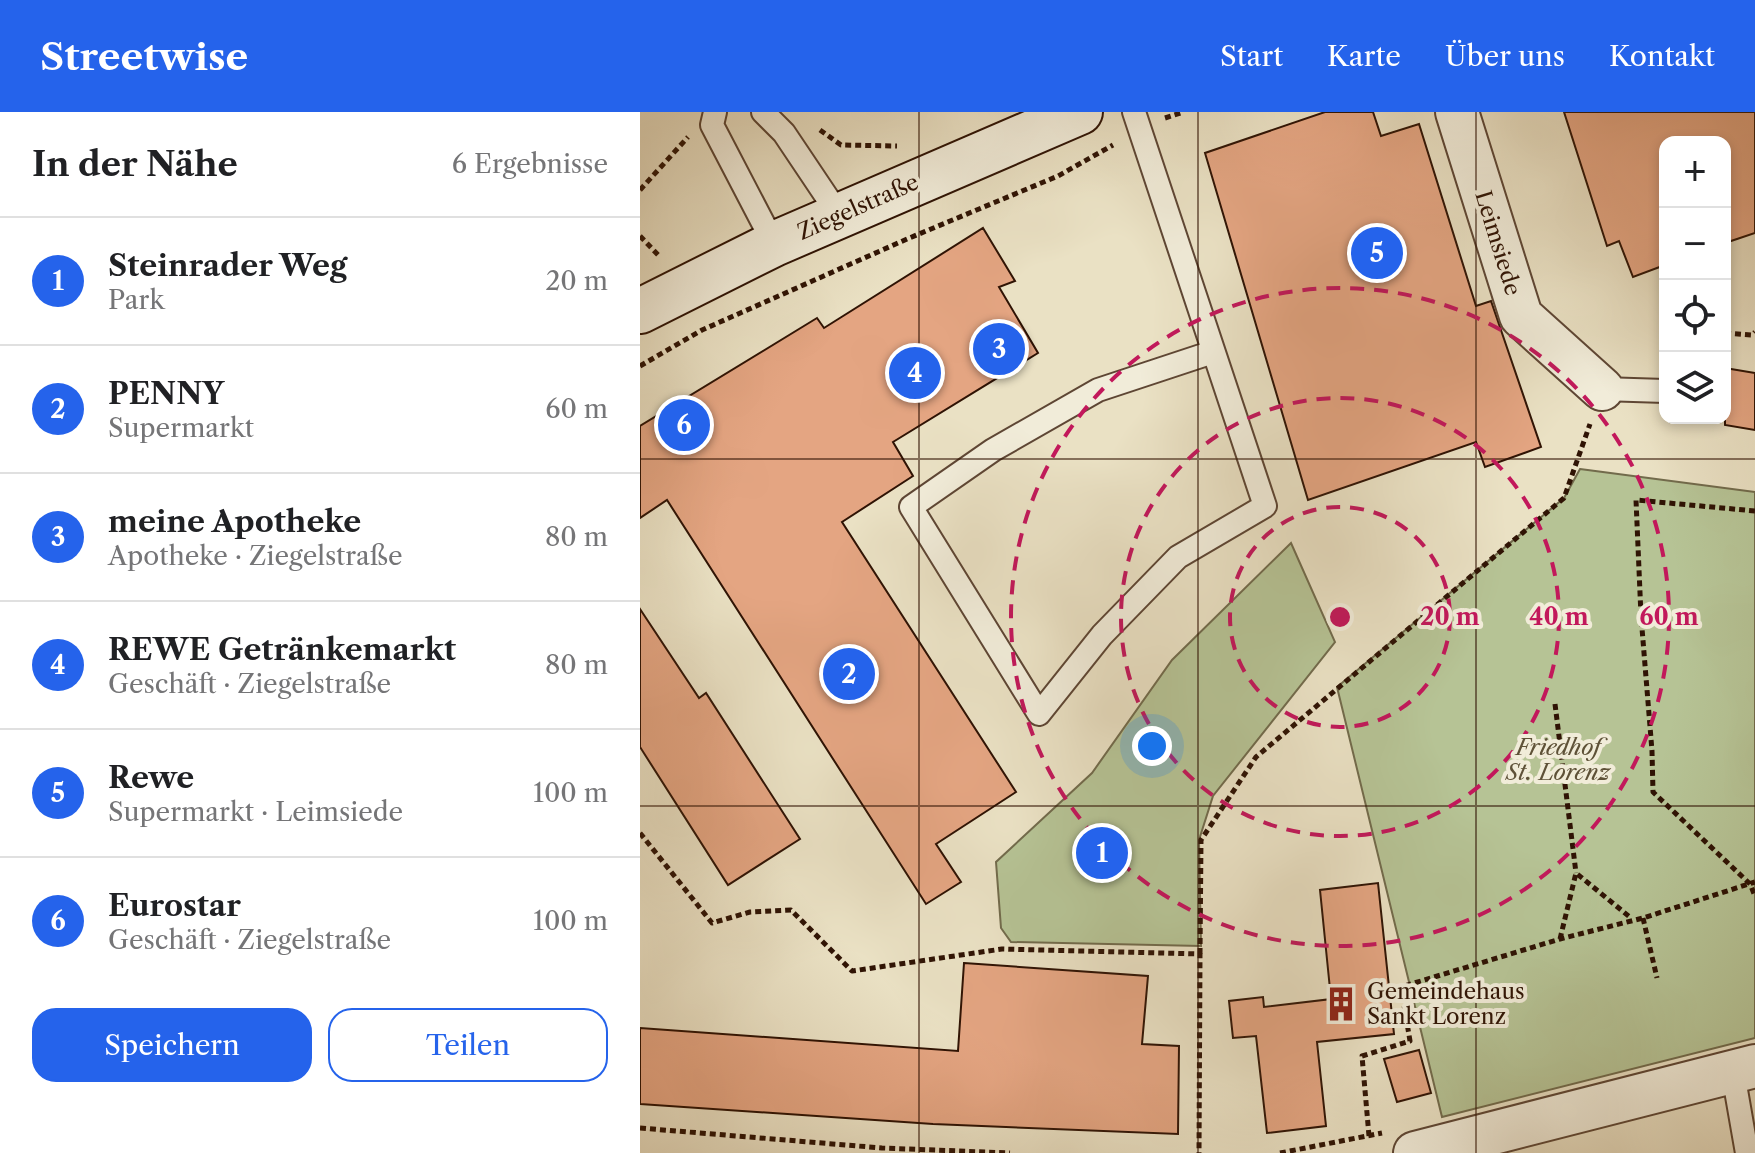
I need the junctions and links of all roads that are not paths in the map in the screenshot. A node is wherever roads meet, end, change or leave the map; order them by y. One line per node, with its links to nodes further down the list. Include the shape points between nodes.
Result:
1 (715, 112): 7 (lane, via 712,125)
2 (763, 112): 6 (lane, via 784,133)
3 (1457, 112): 10 (street, Leimsiede, via 1521,316)
4 (1060, 115): 6 (main road, Ziegelstraße)
5 (1137, 120): 9 (lane)
6 (839, 215): 7 (main road, Ziegelstraße)
7 (774, 244): 8 (main road, Ziegelstraße)
8 (640, 311)
9 (1213, 352): 9 (lane, via 1265,506 1178,557 1102,635 1039,714 911,507 993,450 1098,390)
10 (1602, 389): 11 (lane)
11 (1659, 391)
12 (1744, 1070): 13 (street); 14 (lane)
13 (1415, 1153)
14 (1747, 1153)

